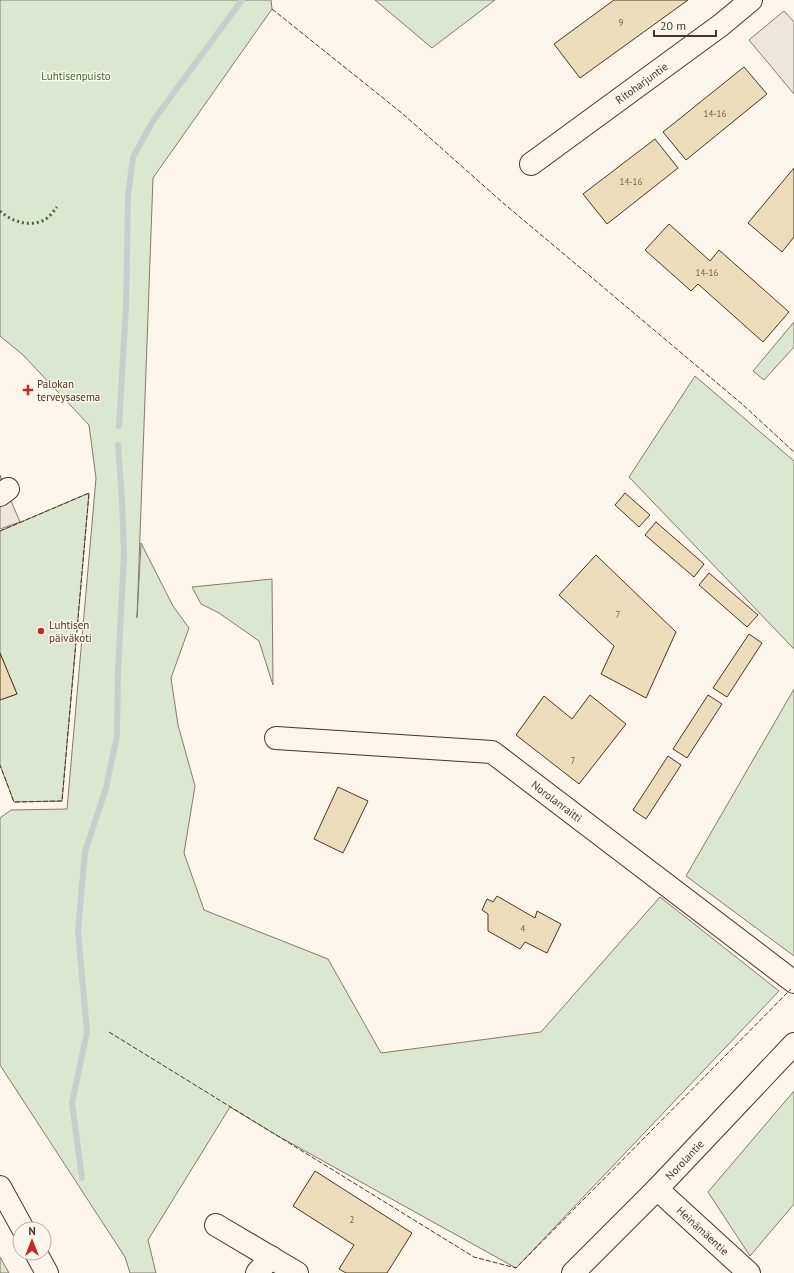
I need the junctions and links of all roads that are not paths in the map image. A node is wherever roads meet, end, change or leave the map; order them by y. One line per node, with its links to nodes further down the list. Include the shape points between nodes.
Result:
1 (751, 0): 2 (street, Ritoharjuntie, via 721,25)
2 (532, 164)
3 (276, 738): 4 (street, Norolanraitti, via 492,752)
4 (794, 982)
5 (794, 1044): 7 (street, Norolantie)
6 (0, 1187): 8 (street)
7 (657, 1189): 14 (street, Norolantie); 15 (street, Heinämäentie)
8 (19, 1221)
9 (216, 1225): 11 (street)
10 (40, 1261): 12 (street)
11 (264, 1265): 13 (street)
12 (47, 1273)
13 (297, 1273)
14 (573, 1273)
15 (749, 1273)

